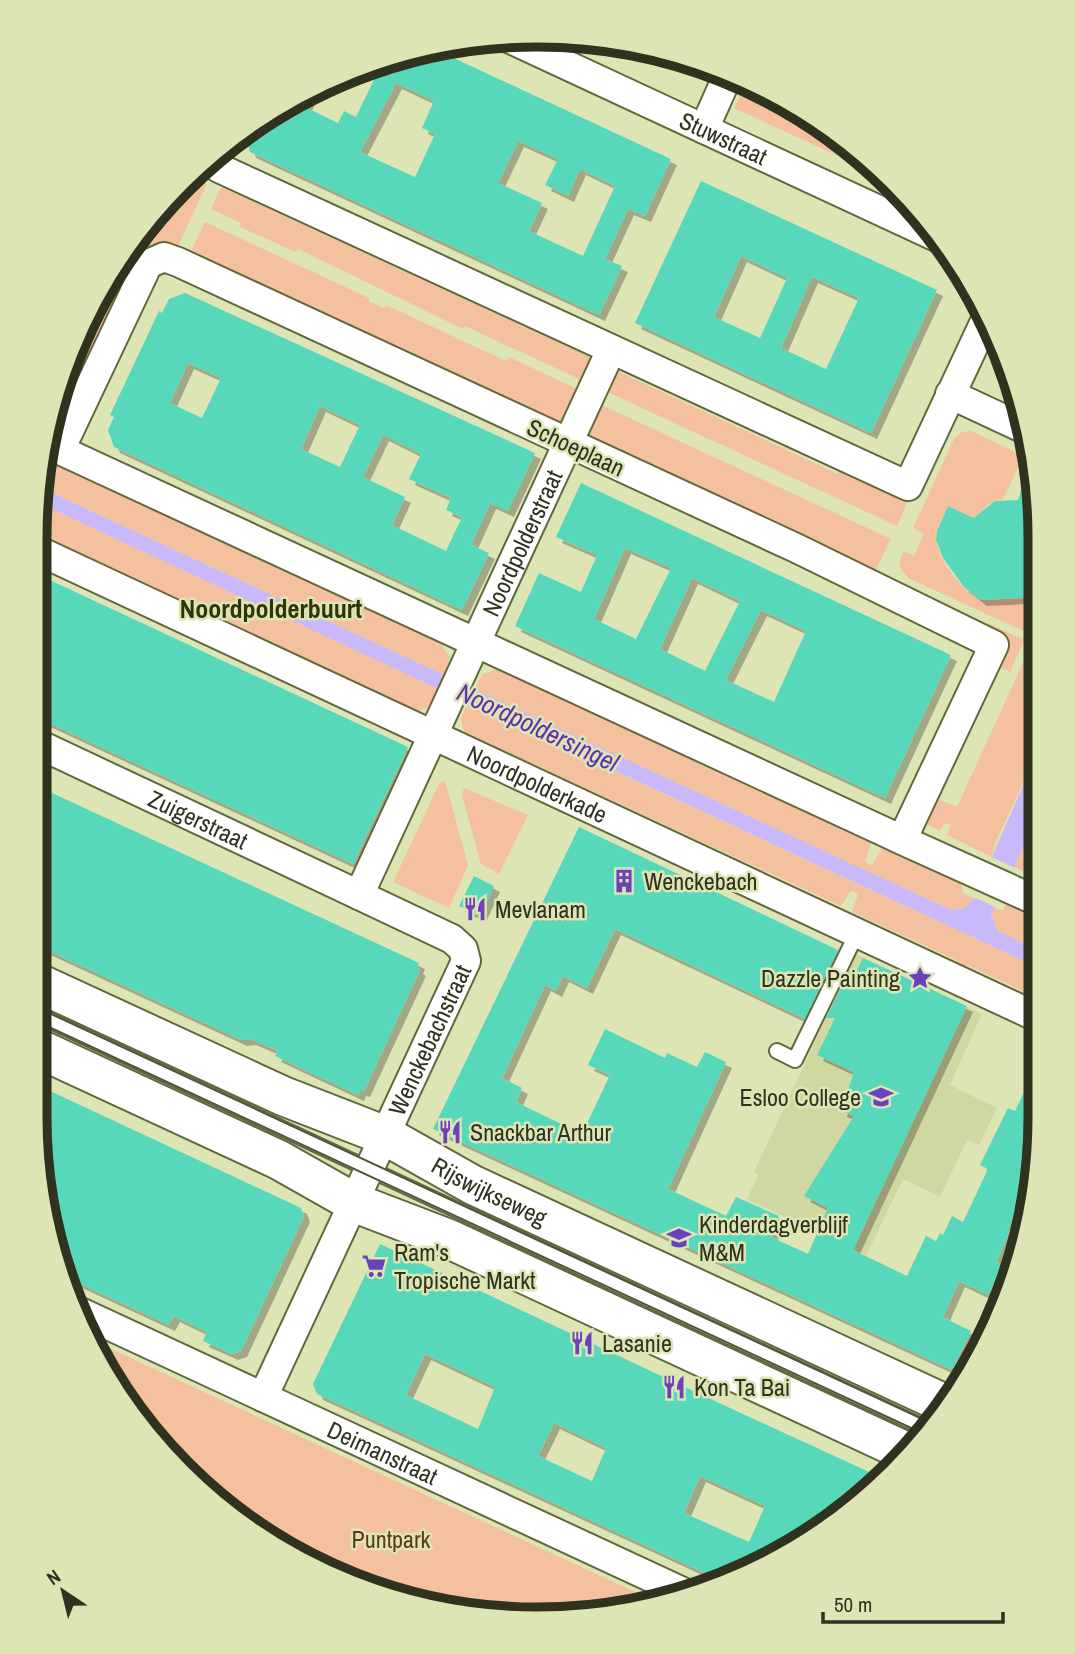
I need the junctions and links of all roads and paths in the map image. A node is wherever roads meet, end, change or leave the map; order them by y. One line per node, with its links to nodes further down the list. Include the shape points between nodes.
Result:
1 (528, 47): 3 (street, Stuwstraat)
2 (724, 85): 3 (street)
3 (704, 129): 5 (street, Stuwstraat)
4 (219, 165): 7 (street)
5 (917, 228)
6 (981, 329): 8 (street)
7 (611, 350): 8 (street, via 908,486); 10 (street, Noordpolderstraat)
8 (950, 394): 9 (street)
9 (1014, 424)
10 (568, 443): 12 (street, Noordpolderstraat); 12 (street, Schoeplaan, via 164,257 153,260 143,272 60,450); 15 (street, Schoeplaan, via 993,645)
11 (47, 555): 13 (street, Noordpolderkade)
12 (476, 642): 13 (street, Noordpolderstraat); 15 (street)
13 (433, 735): 16 (street); 18 (street, Noordpolderkade)
14 (47, 749): 16 (street, Zuigerstraat)
15 (902, 840): 17 (street)
16 (359, 895): 24 (street, Wenckebachstraat, via 452,939 466,956)
17 (1025, 896)
18 (856, 933): 20 (street, Noordpolderkade); 22 (lane, via 795,1060)
19 (47, 987): 24 (main road, Rijswijkseweg, via 283,1097)
20 (1028, 1013)
21 (47, 1019): 24 (lane, Rijswijkseweg)
22 (777, 1051)
23 (47, 1053): 24 (main road, Rijswijkseweg, via 279,1160)
24 (370, 1170): 26 (street, Wenckebachstraat); 27 (main road, Rijswijkseweg, via 474,1185); 28 (lane, Rijswijkseweg); 29 (main road, Rijswijkseweg, via 449,1240)
25 (91, 1317): 26 (street, Deimanstraat)
26 (263, 1397): 30 (street, Deimanstraat)
27 (937, 1400)
28 (918, 1425)
29 (898, 1448)
30 (673, 1587)

